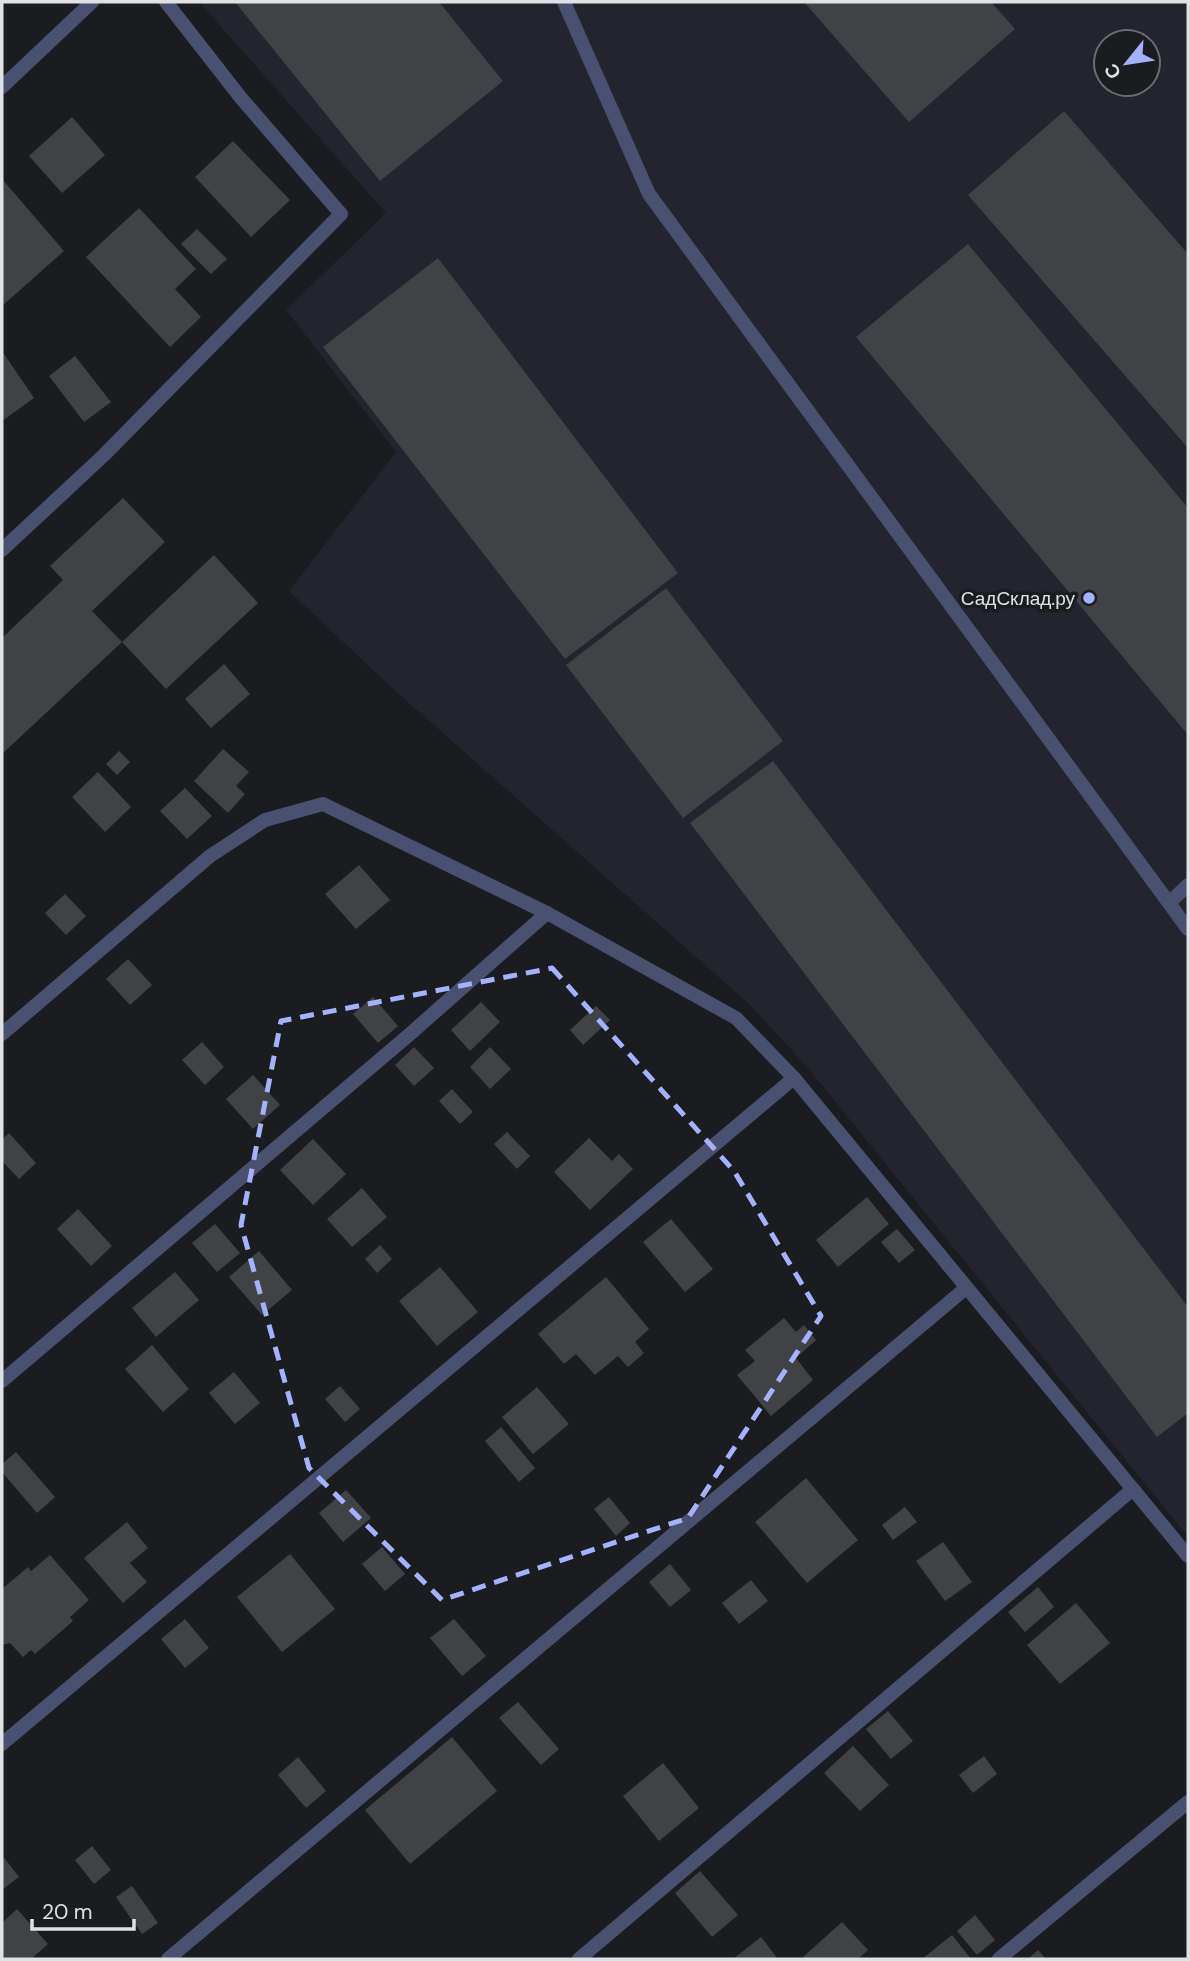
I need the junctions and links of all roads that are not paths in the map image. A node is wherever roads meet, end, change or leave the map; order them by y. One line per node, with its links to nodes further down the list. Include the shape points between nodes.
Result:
1 (92, 2): 4 (lane)
2 (166, 2): 5 (lane, via 341,214 104,455)
3 (564, 2): 7 (lane, via 649,194)
4 (2, 87)
5 (2, 550)
6 (1188, 885): 7 (lane)
7 (1169, 903): 9 (lane)
8 (547, 913): 10 (lane, via 323,804 265,820 210,856); 11 (lane, via 736,1018); 13 (lane)
9 (1188, 929)
10 (2, 1034)
11 (794, 1078): 12 (lane); 16 (lane)
12 (966, 1288): 14 (lane); 18 (lane)
13 (2, 1381)
14 (1133, 1489): 15 (lane); 19 (lane)
15 (1188, 1556)
16 (2, 1744)
17 (1188, 1802): 20 (lane)
18 (168, 1959)
19 (579, 1959)
20 (999, 1959)

